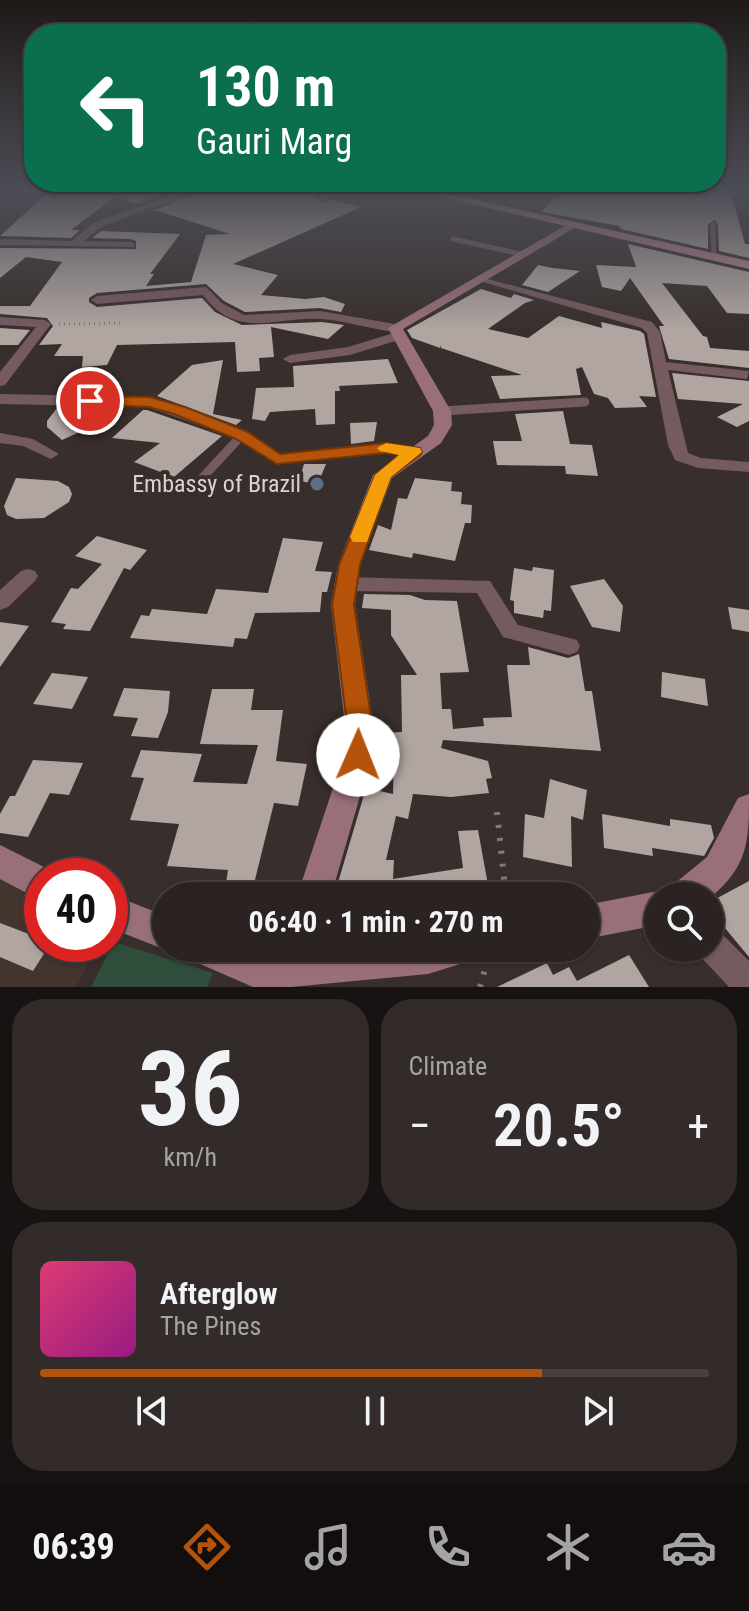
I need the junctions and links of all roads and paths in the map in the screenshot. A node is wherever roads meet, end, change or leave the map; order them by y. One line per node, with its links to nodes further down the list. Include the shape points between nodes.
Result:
1 (81, 238): 7 (street)
2 (550, 238): 9 (street)
3 (627, 238): 10 (main road)
4 (713, 238): 10 (lane)
5 (453, 239): 9 (lane)
6 (0, 242): 7 (street)
7 (74, 244): 8 (street)
8 (130, 245)
9 (521, 254): 12 (street)
10 (714, 257): 11 (main road)
11 (749, 265)
12 (480, 278): 17 (street); 21 (street, via 647,325)
13 (97, 300): 17 (street, via 206,291 217,310 239,319 322,315)
14 (0, 321): 16 (street)
15 (124, 323): 16 (path)
16 (45, 324): 19 (street)
17 (398, 329): 20 (street, via 350,351); 26 (street)
18 (0, 358): 19 (street)
19 (18, 358): 23 (street)
20 (290, 359)
21 (659, 365): 22 (street); 31 (street, via 681,456 698,463)
22 (747, 375)
23 (0, 382)
24 (0, 399): 27 (street, via 150,402)
25 (585, 402): 26 (lane)
26 (442, 411): 29 (street, via 441,432)
27 (242, 435): 29 (street, via 277,459 386,448); 32 (lane)
28 (0, 438): 30 (street, via 27,442)
29 (414, 452): 34 (street, via 383,475 349,565)
30 (51, 454)
31 (749, 467)
32 (191, 490)
33 (28, 576): 35 (street)
34 (347, 584): 36 (street, via 483,586 511,631); 41 (street, via 343,605 358,755)
35 (0, 602)
36 (569, 646)
37 (749, 808): 43 (street, via 719,869)
38 (497, 812): 42 (path)
39 (0, 861): 40 (street)
40 (24, 874)
41 (318, 882)
42 (504, 882)
43 (703, 882)
44 (644, 911): 46 (street)
45 (128, 918): 47 (street)
46 (600, 919)
47 (152, 928)
48 (724, 958): 53 (street)
49 (246, 962): 52 (street)
50 (354, 962): 52 (street)
51 (487, 962): 54 (path)
52 (268, 969)
53 (749, 984)
54 (480, 987)

